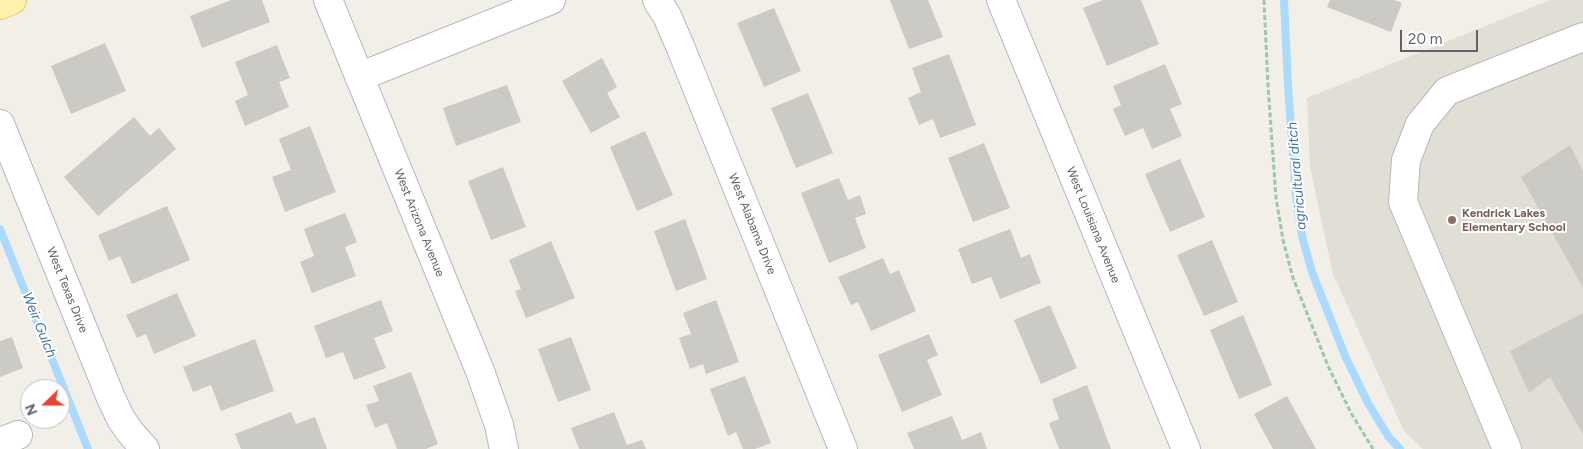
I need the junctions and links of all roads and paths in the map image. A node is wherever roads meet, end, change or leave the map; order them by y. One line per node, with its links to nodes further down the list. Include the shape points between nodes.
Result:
1 (12, 0): 7 (main road)
2 (328, 0): 9 (street, West Arizona Avenue)
3 (552, 0): 9 (street)
4 (657, 0): 13 (street, West Alabama Drive, via 680,46)
5 (1001, 0): 14 (street, West Louisiana Avenue)
6 (1264, 0): 15 (path, via 1276,198 1283,240 1293,278 1328,366)
7 (0, 5)
8 (1583, 37): 16 (street, via 1447,91 1420,124 1406,160 1403,202)
9 (358, 77): 12 (street, West Arizona Avenue, via 480,371)
10 (0, 124): 11 (street, West Texas Drive, via 111,398 121,419)
11 (145, 449)
12 (504, 449)
13 (843, 449)
14 (1186, 449)
15 (1373, 449)
16 (1507, 449)

